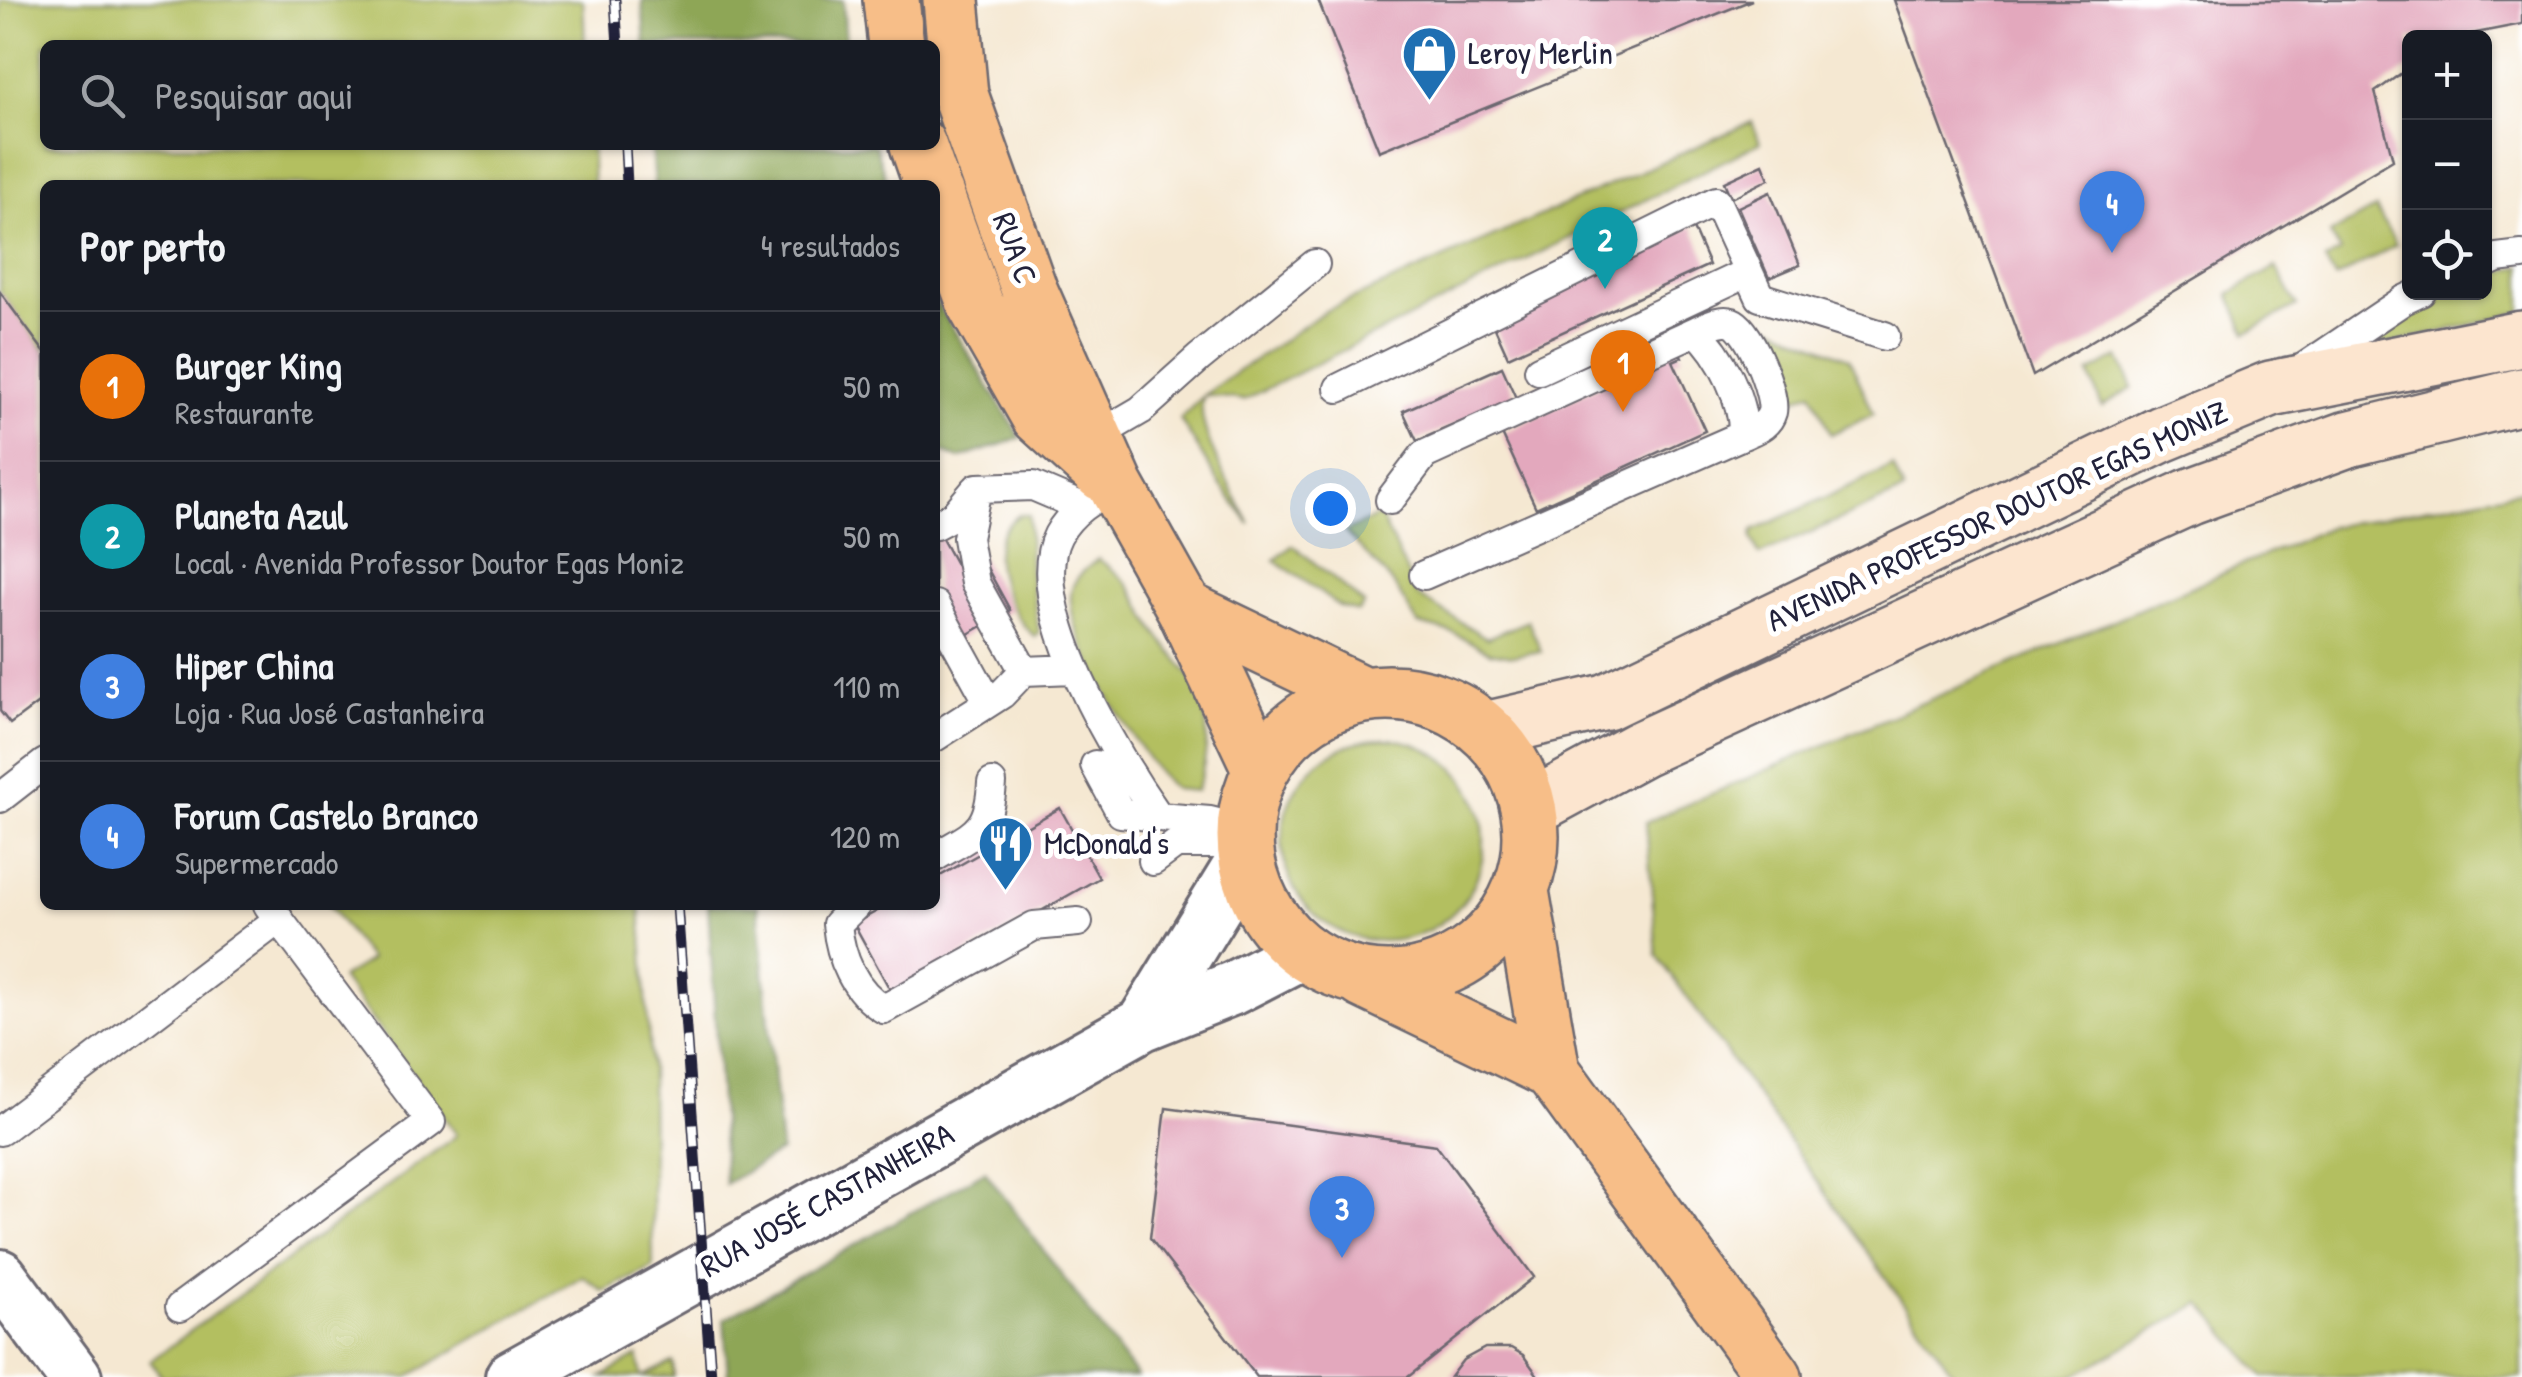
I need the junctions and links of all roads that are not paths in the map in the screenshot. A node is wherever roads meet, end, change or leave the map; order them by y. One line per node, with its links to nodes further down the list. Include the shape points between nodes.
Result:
1 (891, 0): 3 (main road)
2 (951, 0): 18 (main road, RUA C, via 960,95 1030,292)
3 (895, 40)
4 (920, 150): 5 (main road)
5 (930, 180)
6 (940, 207): 20 (main road, RUA C, via 976,306 1039,416)
7 (2522, 255): 8 (lane)
8 (2492, 260)
9 (1315, 264): 18 (lane, via 1141,410)
10 (1748, 272): 12 (lane, via 1760,297); 14 (lane); 15 (lane, via 1716,201)
11 (2404, 300): 16 (lane)
12 (1886, 336)
13 (2522, 339): 16 (main road, AVENIDA PROFESSOR DOUTOR EGAS MONIZ)
14 (1538, 370)
15 (1339, 388)
16 (2270, 390): 31 (main road, AVENIDA PROFESSOR DOUTOR EGAS MONIZ, via 2162,434 1606,702)
17 (2522, 396): 38 (main road, AVENIDA PROFESSOR DOUTOR EGAS MONIZ, via 2348,439 2189,496 1640,750)
18 (1095, 437): 20 (main road, RUA C)
19 (977, 488): 20 (lane, via 1032,486); 22 (lane); 27 (lane, via 967,538 975,583)
20 (1098, 496): 24 (main road, RUA C); 26 (lane, via 1057,536 1050,570)
21 (1390, 500): 23 (lane, via 1424,455 1696,331 1712,346 1744,417 1743,435)
22 (940, 522)
23 (1424, 576)
24 (1184, 609): 29 (main road); 35 (main road, RUA C)
25 (940, 614): 28 (lane)
26 (1074, 670): 27 (lane); 34 (lane)
27 (1024, 672): 28 (lane); 32 (lane)
28 (983, 692): 30 (lane)
29 (1364, 694): 31 (main road, via 1420,696); 35 (main road, via 1312,715)
30 (940, 714)
31 (1485, 730): 38 (main road, via 1510,760)
32 (940, 734)
33 (40, 767): 37 (lane)
34 (1126, 768): 39 (lane); 39 (lane, via 1095,765 1121,813)
35 (1262, 770): 40 (main road, via 1249,805)
36 (992, 784): 41 (lane, via 980,830)
37 (0, 798)
38 (1529, 809): 43 (main road)
39 (1159, 817): 40 (lane, via 1210,821)
40 (1246, 843): 42 (lane, via 1176,844); 47 (main road, via 1267,913); 49 (street, RUA JOSÉ CASTANHEIRA)
41 (940, 854)
42 (1154, 860)
43 (1521, 891): 48 (main road, via 1504,922 1464,959 1411,978); 50 (main road)
44 (851, 910): 46 (lane, via 837,924 840,952 867,1000 884,1009 1034,926)
45 (273, 912): 51 (lane); 53 (lane, via 431,1122)
46 (1078, 922)
47 (1303, 952): 48 (main road); 49 (street, RUA JOSÉ CASTANHEIRA)
48 (1356, 976): 50 (main road)
49 (1143, 1024): 55 (street, RUA JOSÉ CASTANHEIRA)
50 (1552, 1071): 56 (main road)
51 (0, 1132)
52 (0, 1276): 54 (street)
53 (180, 1306)
54 (74, 1377)
55 (512, 1377)
56 (1774, 1377)

